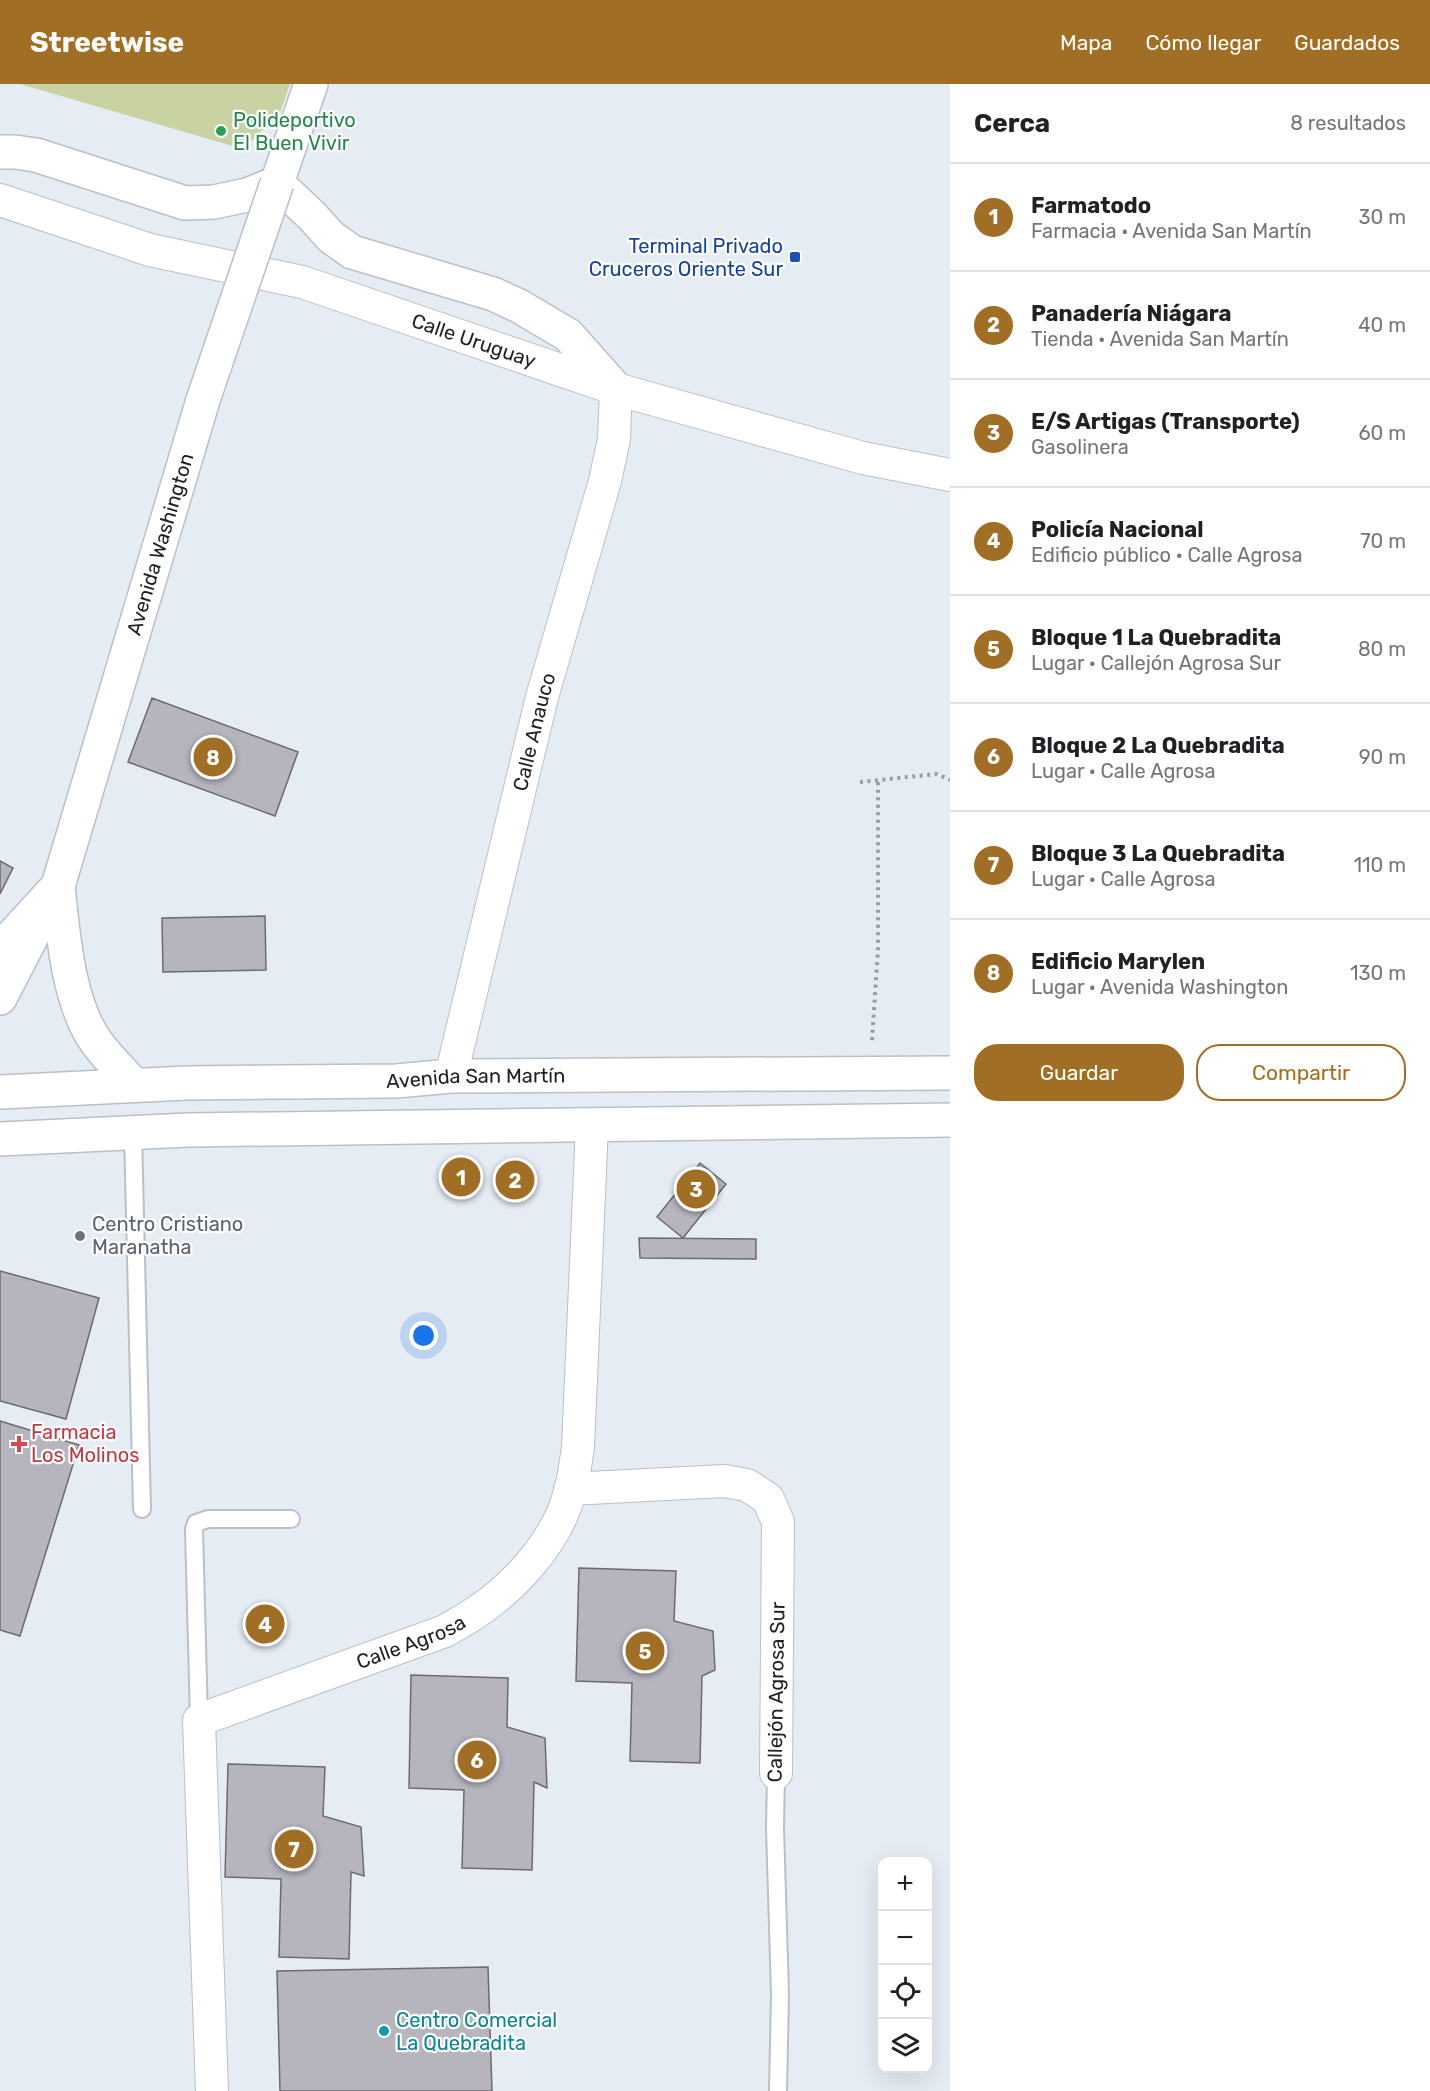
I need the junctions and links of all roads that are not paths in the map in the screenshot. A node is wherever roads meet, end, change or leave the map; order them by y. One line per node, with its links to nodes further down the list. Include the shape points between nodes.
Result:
1 (311, 84): 3 (main road, Avenida Washington)
2 (0, 152): 3 (main road, via 36,155 185,203 247,195)
3 (277, 183): 5 (main road, via 331,237 352,252 493,294 519,306 568,336); 7 (main road, Avenida Washington, bridge, via 203,400)
4 (0, 200): 5 (street, Calle Uruguay, via 150,250 302,282)
5 (616, 389): 6 (street, Calle Uruguay, via 863,458); 11 (street, Calle Anauco, via 614,439 606,481 542,697)
6 (950, 475)
7 (58, 886): 8 (main road); 9 (main road, Avenida Washington); 12 (main road, via 64,945 84,1020 97,1043)
8 (0, 948)
9 (0, 998)
10 (950, 1073): 11 (main road, Avenida San Martín)
11 (450, 1076): 12 (main road, Avenida San Martín)
12 (134, 1085): 13 (main road, Avenida San Martín)
13 (0, 1092)
14 (950, 1120): 15 (main road)
15 (592, 1125): 16 (main road); 18 (street, Calle Agrosa, via 578,1447)
16 (133, 1132): 17 (main road); 19 (lane)
17 (0, 1139)
18 (570, 1489): 21 (street, Calle Agrosa, via 564,1510 543,1547 522,1573 482,1609 445,1631); 22 (street, Callejón Agrosa Sur, via 724,1481 747,1485 768,1499 778,1522)
19 (142, 1509)
20 (291, 1519): 21 (lane, via 208,1519 196,1523)
21 (199, 1720): 23 (street)
22 (776, 1773): 24 (lane, Callejón Agrosa Sur)
23 (212, 2091)
24 (778, 2091)

